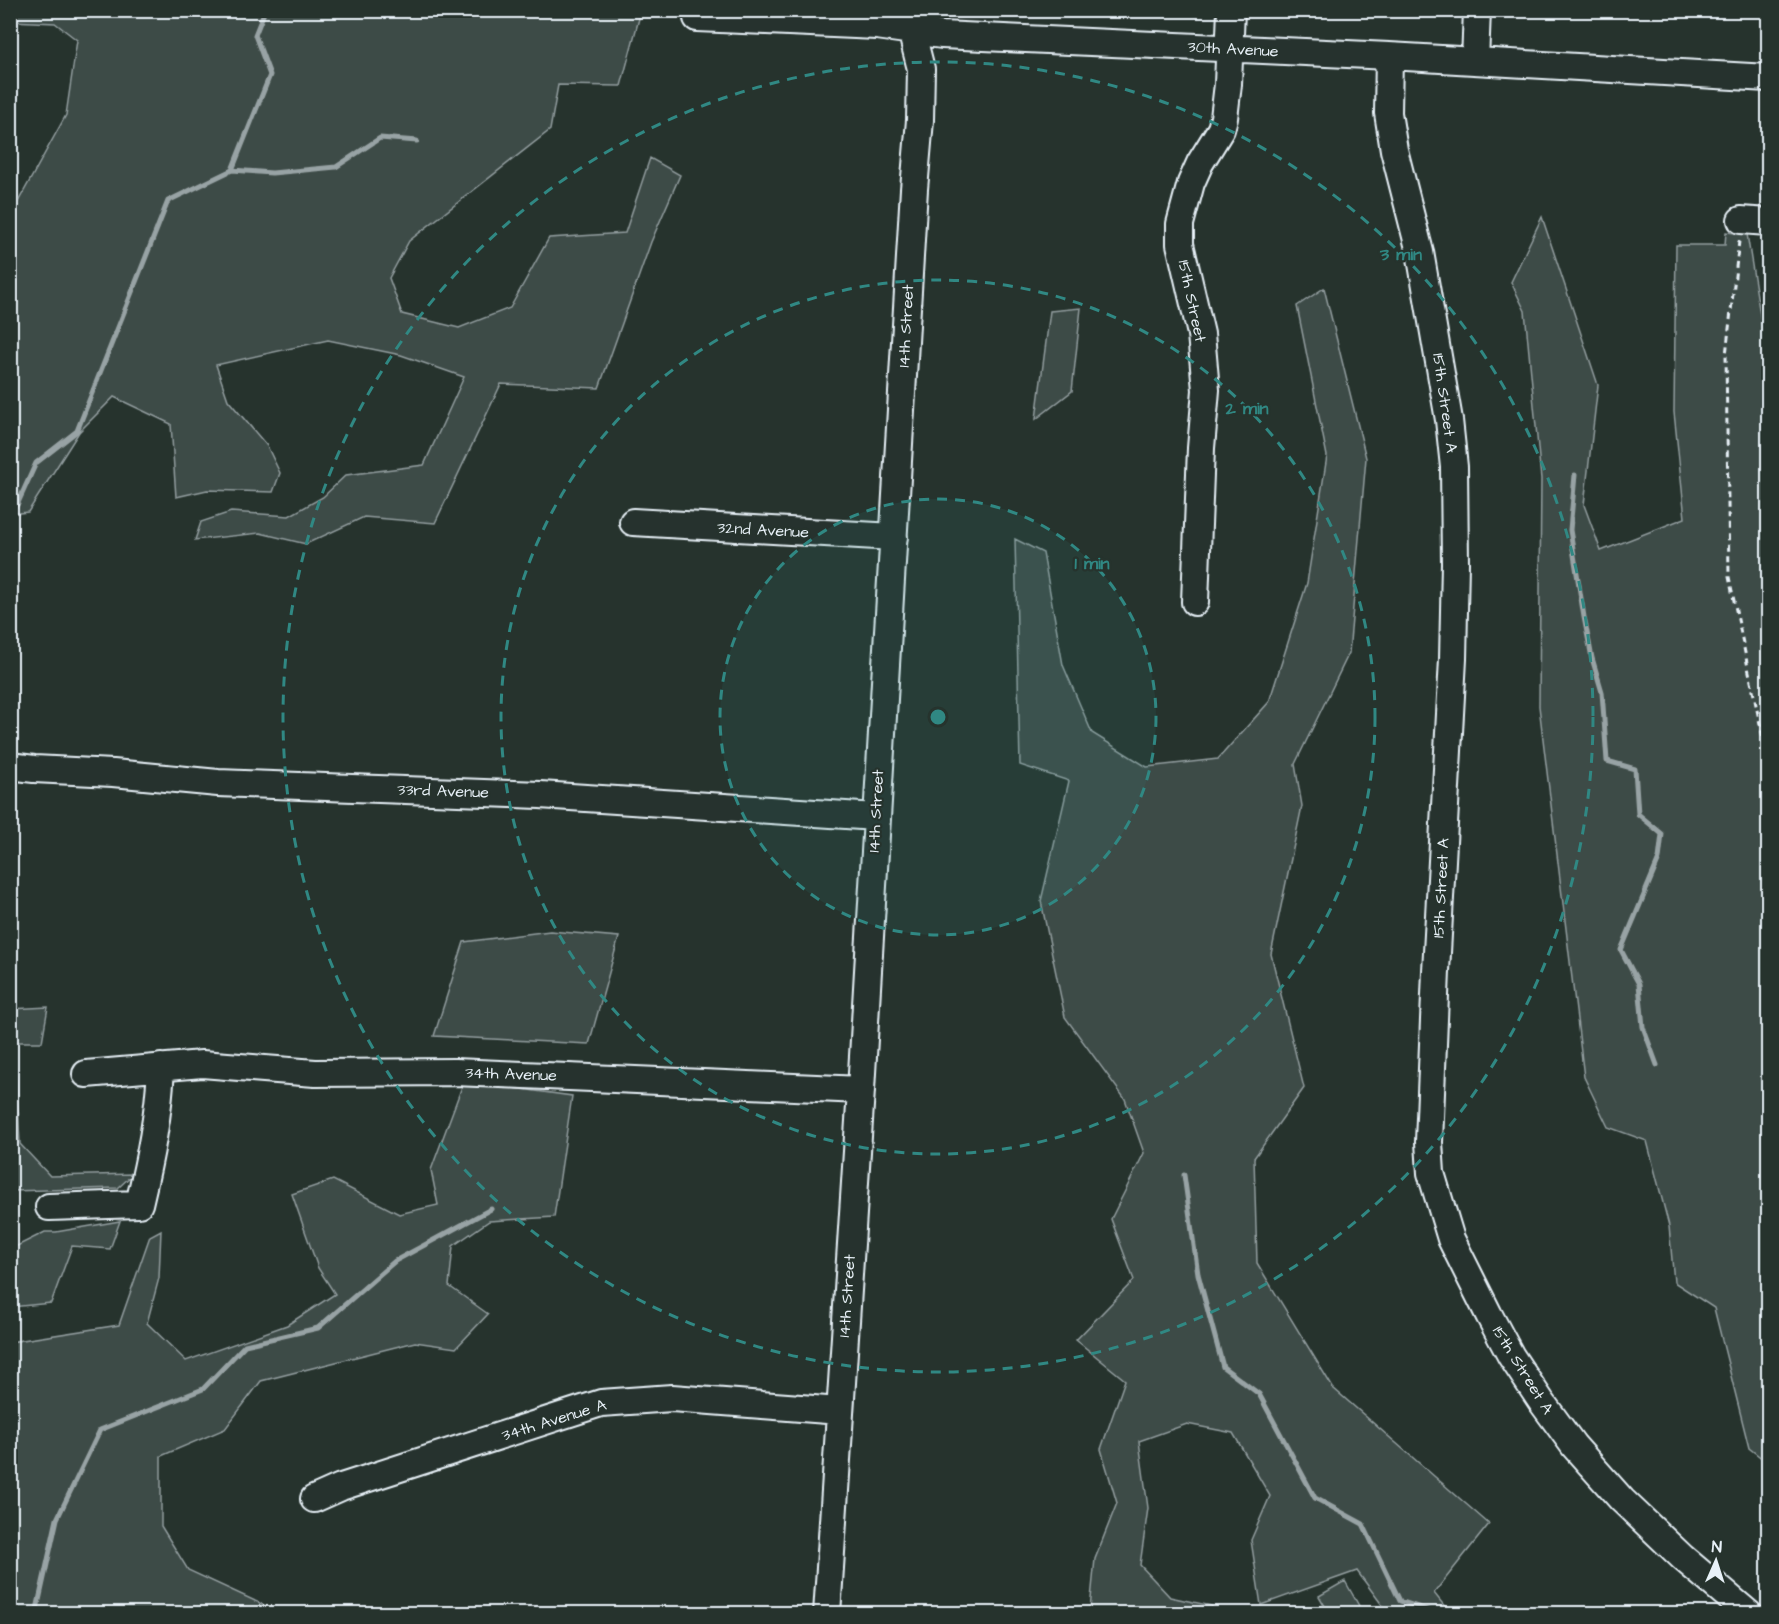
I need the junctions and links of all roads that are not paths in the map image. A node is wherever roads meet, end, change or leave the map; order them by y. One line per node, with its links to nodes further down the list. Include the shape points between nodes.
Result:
1 (1231, 10): 5 (street, 15th Street)
2 (1478, 10): 7 (street)
3 (697, 18): 4 (street, 30th Avenue, via 877,26)
4 (908, 21): 5 (street, 30th Avenue); 12 (street, 14th Street, via 921,69 921,98)
5 (1229, 49): 6 (street, 30th Avenue); 13 (street, 15th Street, via 1221,129 1191,183 1180,224 1183,261 1201,334 1206,390)
6 (1389, 56): 7 (street, 30th Avenue); 23 (street, 15th Street A, via 1388,113 1420,252 1454,467 1453,659 1436,971 1431,1173 1451,1239 1511,1356 1541,1401 1574,1446 1645,1523)
7 (1475, 61): 8 (street, 30th Avenue)
8 (1768, 78)
9 (1741, 220): 10 (street)
10 (1768, 222)
11 (633, 522): 12 (street, 32nd Avenue)
12 (894, 537): 15 (street, 14th Street)
13 (1195, 602)
14 (10, 766): 15 (street, 33rd Avenue, via 218,783 540,795)
15 (876, 817): 18 (street, 14th Street)
16 (161, 1067): 17 (street, 34th Avenue); 18 (street, 34th Avenue, via 202,1064 315,1073 455,1072); 19 (street, via 153,1147 139,1204)
17 (86, 1074)
18 (861, 1090): 20 (street, 14th Street)
19 (49, 1207)
20 (840, 1411): 21 (street, 34th Avenue A, via 672,1398 601,1403); 22 (street, 14th Street)
21 (314, 1499)
22 (827, 1614)
23 (1749, 1614)

